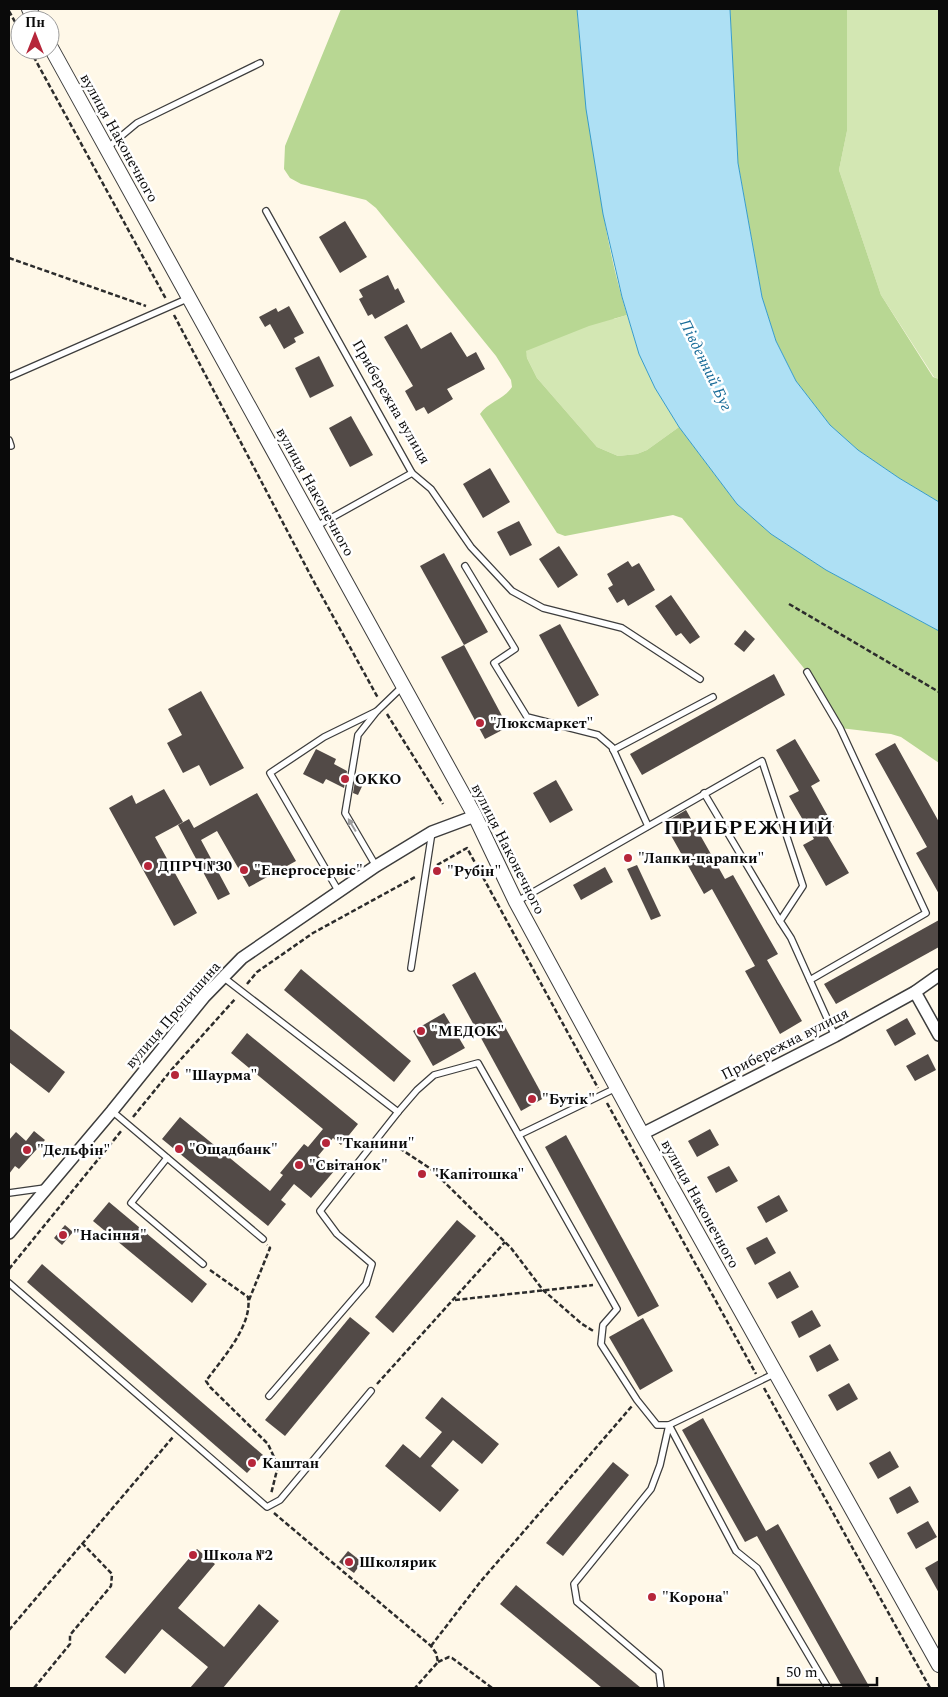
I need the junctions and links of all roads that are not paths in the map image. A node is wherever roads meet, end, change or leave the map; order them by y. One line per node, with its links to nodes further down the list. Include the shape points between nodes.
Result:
1 (58, 60): 3 (street, вулиця Наконечного)
2 (260, 63): 3 (lane, via 137,123)
3 (107, 148): 5 (street, вулиця Наконечного)
4 (266, 211): 7 (lane, Прибережна вулиця)
5 (189, 298): 6 (lane); 8 (street, вулиця Наконечного)
6 (9, 377)
7 (412, 473): 8 (lane); 11 (lane, Прибережна вулиця, via 431,489 471,548 512,591 544,608 622,628)
8 (315, 527): 12 (street, вулиця Наконечного)
9 (465, 566): 15 (lane, via 516,649 494,663 527,717 598,735)
10 (807, 672): 27 (lane, via 840,728 926,912)
11 (700, 679)
12 (404, 685): 14 (lane); 17 (street, вулиця Наконечного)
13 (713, 697): 15 (lane)
14 (377, 711): 20 (lane, one-way to 14, via 345,813 358,735); 21 (lane, via 324,736 270,773)
15 (613, 750): 18 (lane)
16 (704, 793): 18 (lane); 23 (lane); 23 (lane, via 762,761 802,886)
17 (475, 816): 19 (street, вулиця Процишина); 22 (street, вулиця Наконечного)
18 (648, 826): 22 (lane)
19 (432, 832): 20 (street, вулиця Процишина); 24 (lane)
20 (376, 866): 21 (street, вулиця Процишина)
21 (339, 892): 26 (street, вулиця Процишина, via 242,958)
22 (516, 902): 31 (street, вулиця Наконечного)
23 (780, 921): 27 (lane)
24 (411, 968)
25 (939, 975): 28 (street, Прибережна вулиця)
26 (223, 977): 32 (street, вулиця Процишина); 33 (lane)
27 (810, 980): 30 (lane)
28 (915, 992): 29 (street); 30 (street, Прибережна вулиця)
29 (939, 1035)
30 (835, 1036): 34 (street, Прибережна вулиця)
31 (617, 1087): 34 (street, вулиця Наконечного); 35 (lane)
32 (112, 1111): 36 (lane); 37 (street, вулиця Процишина)
33 (398, 1112): 35 (lane, via 434,1075 478,1062); 45 (lane, via 320,1211 337,1234 372,1264 366,1284)
34 (642, 1134): 43 (street, вулиця Наконечного)
35 (519, 1135): 46 (lane, via 617,1309 603,1325 601,1344 657,1425)
36 (167, 1158): 40 (lane); 41 (lane, via 131,1204)
37 (47, 1188): 38 (lane); 39 (street, вулиця Процишина)
38 (9, 1193)
39 (9, 1233)
40 (263, 1239)
41 (203, 1264)
42 (9, 1283): 44 (lane, via 267,1507 280,1500)
43 (776, 1373): 46 (lane); 47 (street, вулиця Наконечного)
44 (371, 1391)
45 (269, 1396)
46 (669, 1425): 48 (lane, via 651,1489 574,1584 577,1602 659,1672); 49 (lane, via 736,1551 757,1568)
47 (939, 1665)
48 (661, 1688)
49 (828, 1688)

